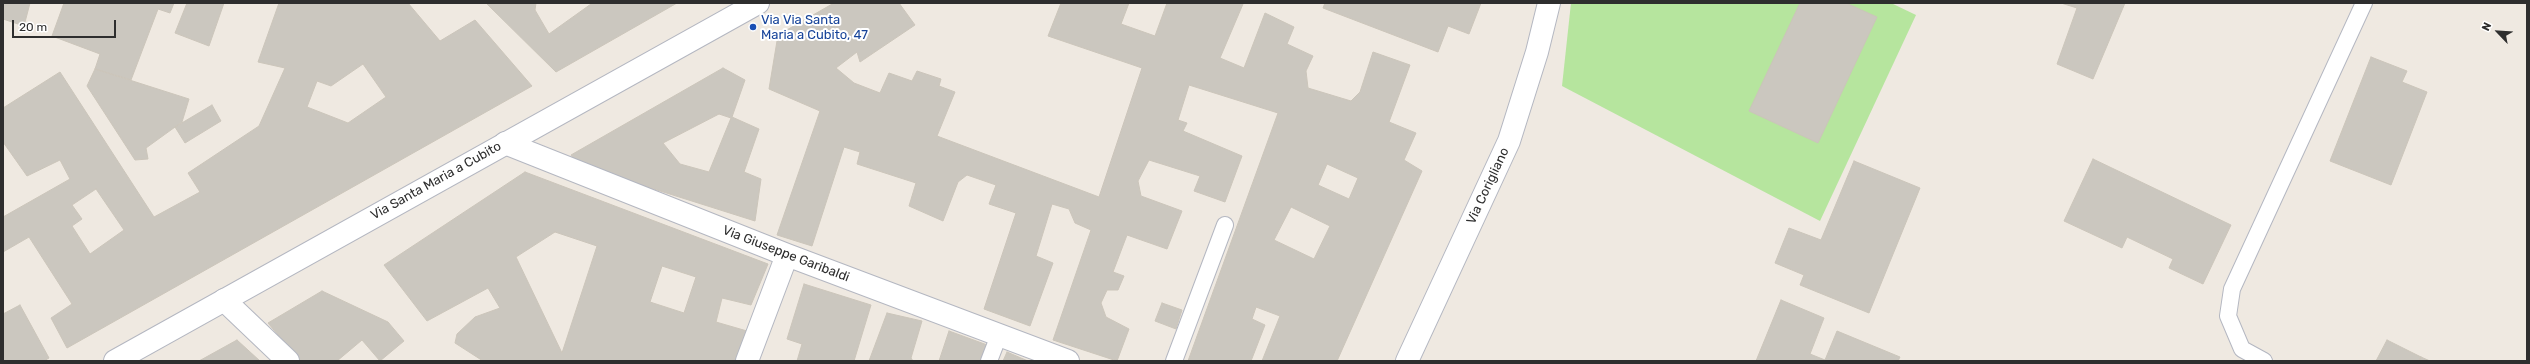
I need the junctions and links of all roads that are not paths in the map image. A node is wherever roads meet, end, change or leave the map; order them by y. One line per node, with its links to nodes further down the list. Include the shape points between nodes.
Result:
1 (758, 3): 4 (street, Via Santa Maria a Cubito)
2 (1549, 3): 15 (street, Via Corigliano, via 1537,52 1509,140)
3 (2364, 3): 16 (lane, via 2232,289 2228,316 2242,349)
4 (505, 143): 6 (street, Via Giuseppe Garibaldi); 7 (street, Via Santa Maria a Cubito)
5 (1225, 225): 14 (lane)
6 (788, 255): 8 (street, Via Giuseppe Garibaldi); 11 (street)
7 (224, 300): 9 (street, Via Santa Maria a Cubito); 10 (street)
8 (999, 335): 12 (lane); 13 (street, Via Giuseppe Garibaldi)
9 (115, 361)
10 (288, 361)
11 (747, 361)
12 (990, 361)
13 (1068, 361)
14 (1174, 361)
15 (1407, 361)
16 (2264, 361)

